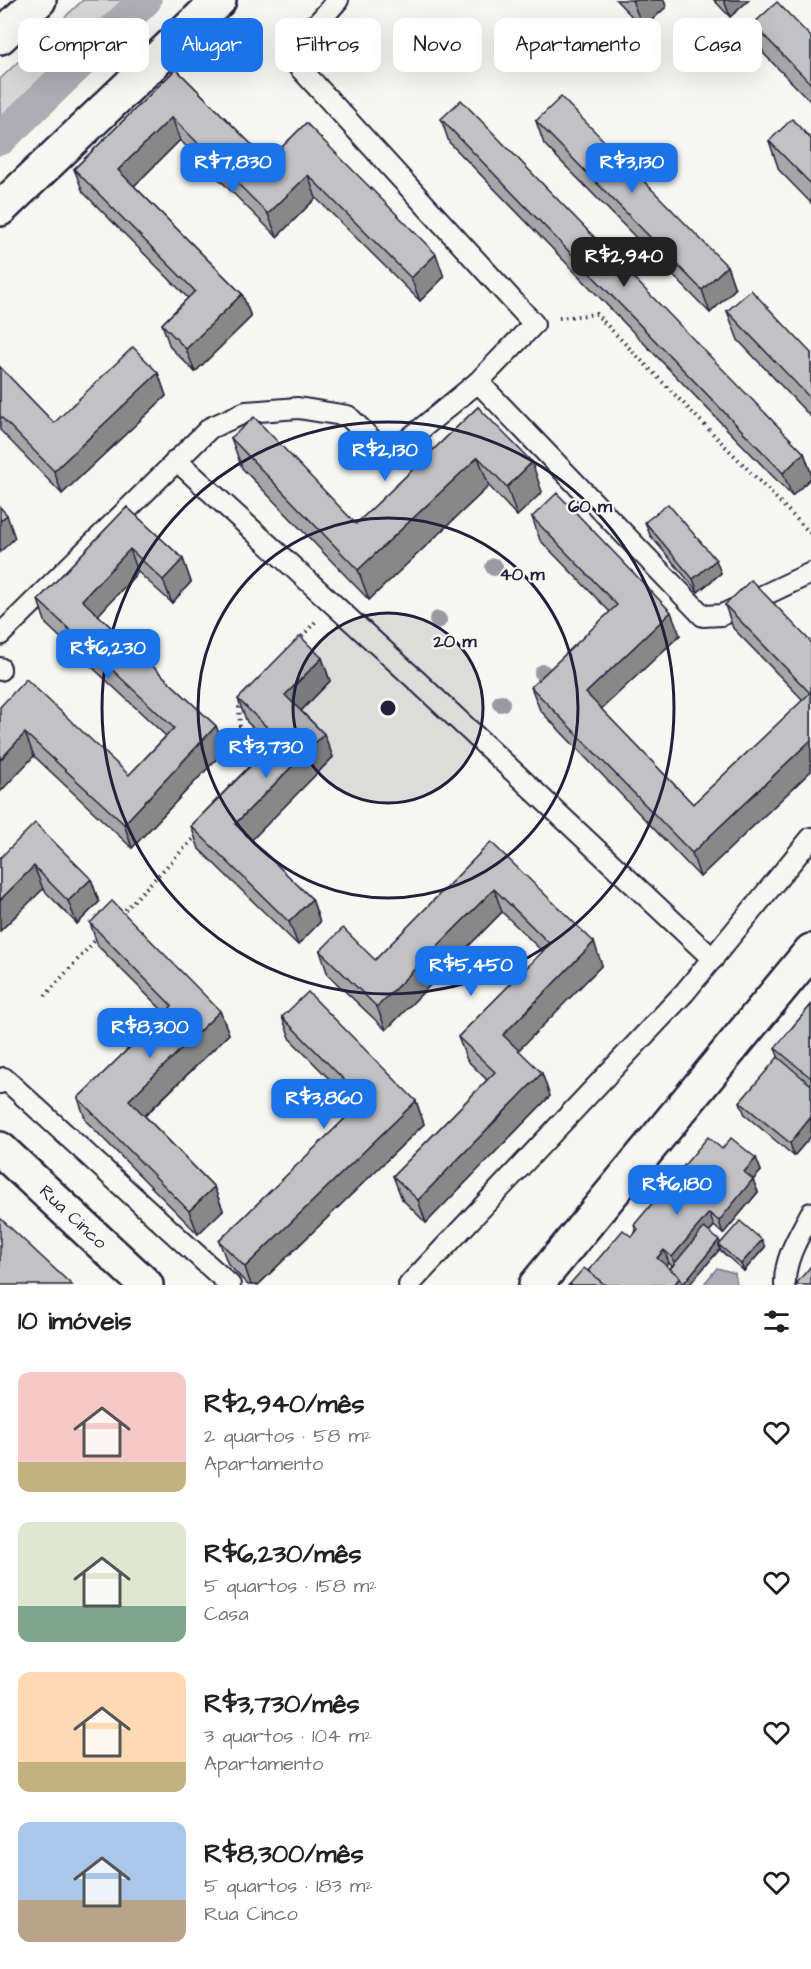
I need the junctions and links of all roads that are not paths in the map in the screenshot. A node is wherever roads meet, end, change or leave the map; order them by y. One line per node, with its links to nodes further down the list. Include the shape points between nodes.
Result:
1 (39, 0): 4 (street)
2 (219, 0): 5 (street)
3 (338, 0): 6 (lane, via 289,56 534,324)
4 (0, 37)
5 (0, 209)
6 (478, 382): 7 (lane, via 388,456 348,416 298,408 246,412 210,428); 8 (lane, via 703,616 722,615)
7 (177, 460): 9 (lane); 12 (lane)
8 (811, 573)
9 (0, 635)
10 (811, 838): 12 (lane)
11 (811, 951): 19 (street)
12 (713, 959): 18 (lane)
13 (0, 1083): 17 (lane, via 3,1078)
14 (0, 1149): 16 (street, Rua Cinco)
15 (811, 1214): 20 (lane, via 791,1253)
16 (146, 1285)
17 (230, 1285)
18 (409, 1285)
19 (536, 1285)
20 (785, 1285)

